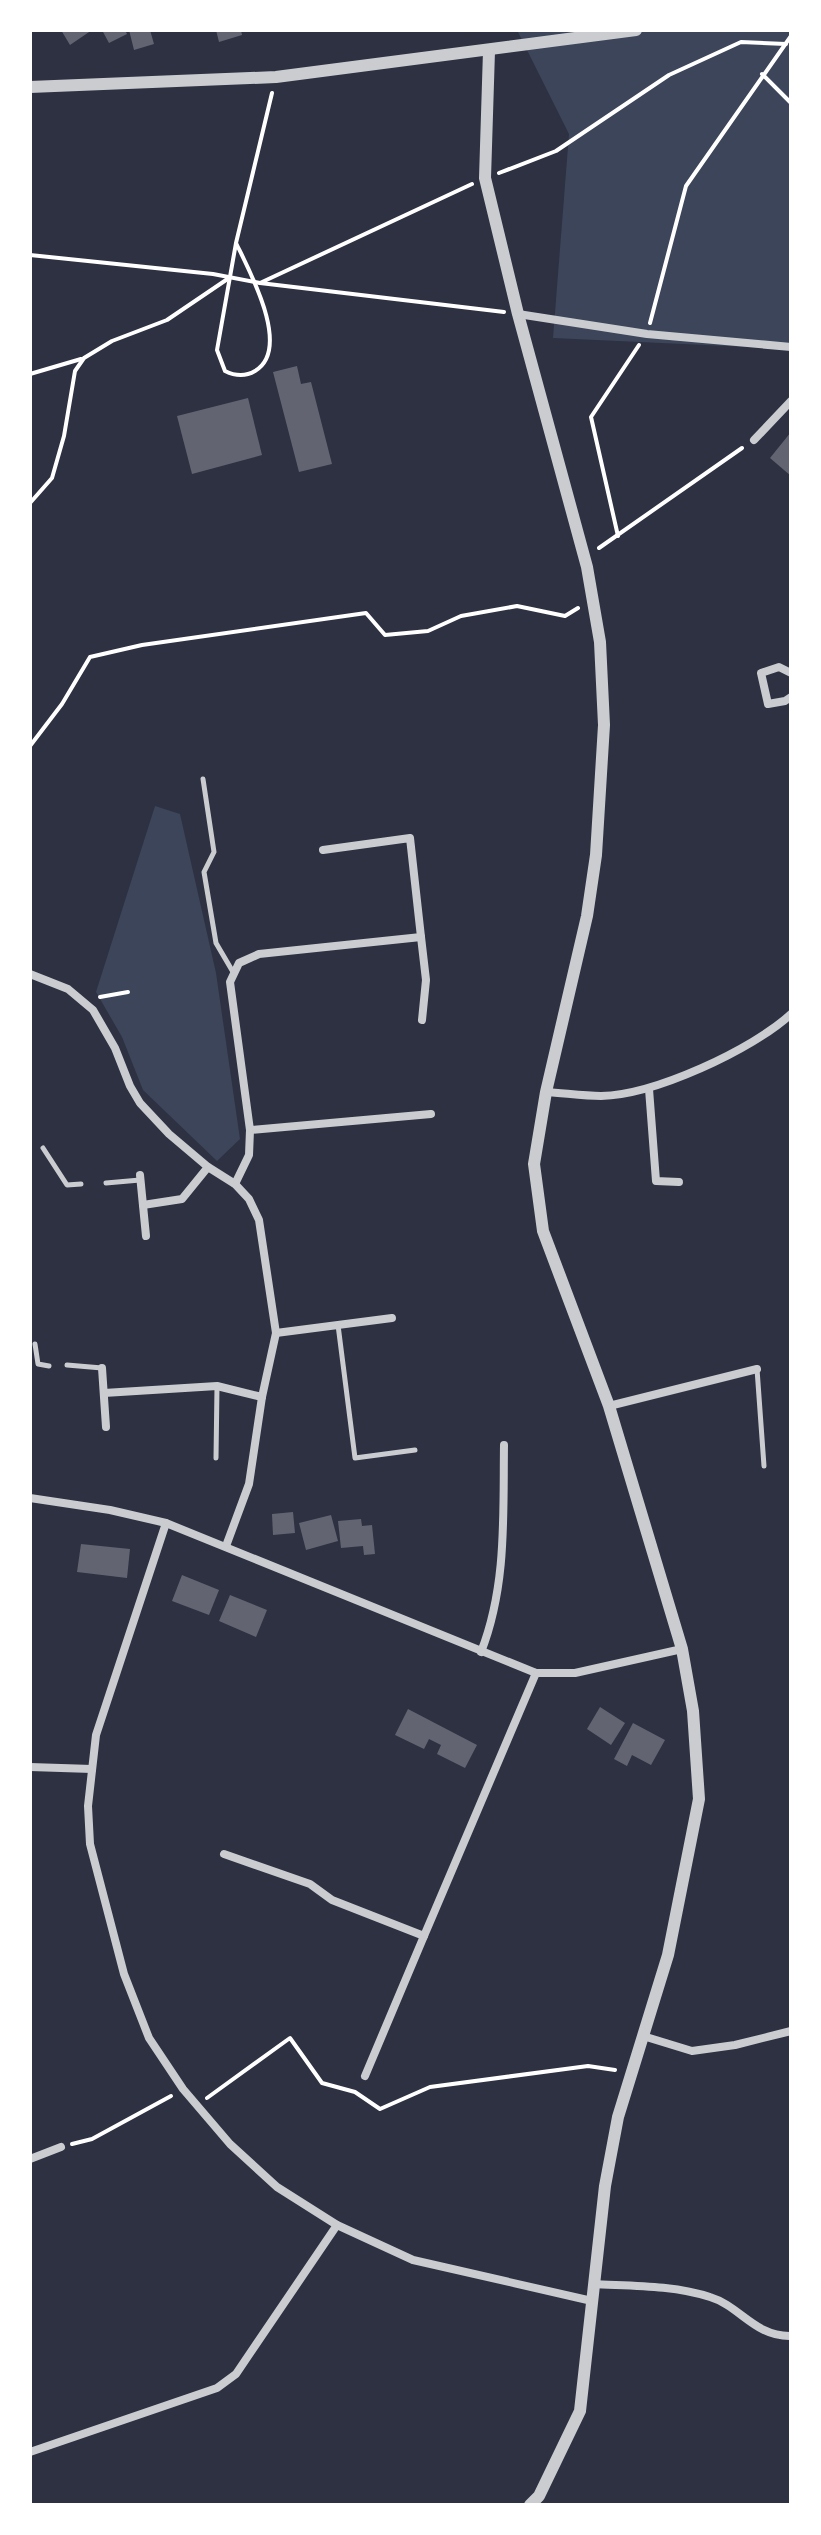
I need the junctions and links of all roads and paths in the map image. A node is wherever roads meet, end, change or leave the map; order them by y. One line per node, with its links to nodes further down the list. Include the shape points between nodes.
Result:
1 (636, 30): 4 (street)
2 (791, 36): 3 (path)
3 (786, 44): 5 (path); 9 (path, via 741,42 669,75 556,151)
4 (489, 51): 6 (street); 9 (street)
5 (762, 74): 8 (path); 15 (path, via 686,186)
6 (276, 77): 7 (street); 10 (path)
7 (30, 87)
8 (791, 103)
9 (485, 178): 13 (path); 14 (street)
10 (236, 243): 12 (path); 13 (path)
11 (30, 255): 12 (path)
12 (230, 277): 13 (path); 13 (path, via 217,350 232,375 252,374 268,358 271,333); 17 (path, via 167,320)
13 (257, 282): 14 (path)
14 (518, 314): 15 (street); 23 (street)
15 (647, 334): 16 (street); 22 (path, via 591,417)
16 (791, 347)
17 (84, 358): 18 (path); 21 (path, via 73,379 52,478)
18 (30, 374)
19 (791, 401): 20 (street)
20 (754, 440): 22 (path)
21 (30, 503)
22 (618, 536): 23 (path)
23 (585, 557): 24 (street)
24 (592, 599): 27 (path, via 565,616 517,606 461,616 428,631 385,635 366,613 90,657); 38 (street, via 604,725 596,855)
25 (791, 673): 26 (street, via 779,667 761,673 768,704)
26 (791, 697)
27 (30, 746)
28 (203, 779): 31 (lane, via 214,852 204,872 216,943)
29 (323, 850): 30 (street, via 410,838)
30 (421, 937): 31 (street, via 259,954); 36 (street, via 426,980)
31 (233, 972): 40 (street, via 230,982)
32 (30, 974): 34 (street)
33 (128, 992): 34 (path)
34 (82, 1000): 42 (street, via 115,1048 140,1103)
35 (791, 1014): 37 (street, via 736,1051)
36 (422, 1020)
37 (649, 1089): 38 (street, via 602,1096); 44 (street, via 656,1181)
38 (546, 1092): 61 (street, via 534,1164 543,1231)
39 (431, 1114): 40 (street)
40 (250, 1130): 47 (street, via 249,1155)
41 (43, 1148): 46 (lane, via 67,1185)
42 (208, 1167): 47 (street); 48 (street, via 182,1199)
43 (140, 1178): 45 (lane); 48 (street)
44 (679, 1182)
45 (106, 1183)
46 (81, 1184)
47 (235, 1184): 52 (street, via 259,1220)
48 (143, 1205): 49 (street)
49 (146, 1236)
50 (392, 1318): 51 (street)
51 (338, 1325): 52 (street); 64 (lane, via 355,1458)
52 (276, 1333): 60 (street)
53 (35, 1344): 55 (lane, via 38,1364)
54 (67, 1365): 56 (lane)
55 (49, 1366)
56 (102, 1368): 59 (street)
57 (757, 1369): 61 (street); 66 (lane)
58 (217, 1386): 59 (street); 60 (street); 65 (lane)
59 (104, 1393): 62 (street)
60 (262, 1397): 69 (street, via 249,1484)
61 (609, 1406): 70 (street)
62 (106, 1427)
63 (504, 1445): 71 (street, via 504,1532 493,1622)
64 (415, 1450)
65 (216, 1458)
66 (764, 1466)
67 (30, 1498): 68 (street)
68 (166, 1523): 69 (street); 74 (street, via 96,1735)
69 (226, 1546): 71 (street)
70 (682, 1649): 72 (street, via 575,1673); 78 (street, via 699,1799 668,1955)
71 (481, 1652): 72 (street)
72 (536, 1673): 76 (street)
73 (30, 1767): 74 (street)
74 (92, 1769): 81 (street, via 90,1844 124,1974 149,2038)
75 (224, 1854): 76 (street, via 310,1884 332,1900)
76 (424, 1936): 80 (street)
77 (791, 2031): 78 (street, via 692,2051)
78 (643, 2036): 86 (street, via 618,2117)
79 (618, 2070): 82 (path, via 588,2066 430,2087 380,2109 355,2092 322,2083 290,2038)
80 (365, 2076)
81 (183, 2089): 82 (street); 83 (path, via 92,2139)
82 (196, 2105): 85 (street, via 277,2187)
83 (61, 2147): 84 (street)
84 (30, 2159)
85 (337, 2225): 87 (street, via 413,2260); 89 (street, via 236,2374 217,2388)
86 (593, 2284): 87 (street); 88 (street, via 711,2297 761,2330)
87 (592, 2301): 90 (street, via 580,2411)
88 (791, 2336)
89 (30, 2452)
90 (530, 2505)

